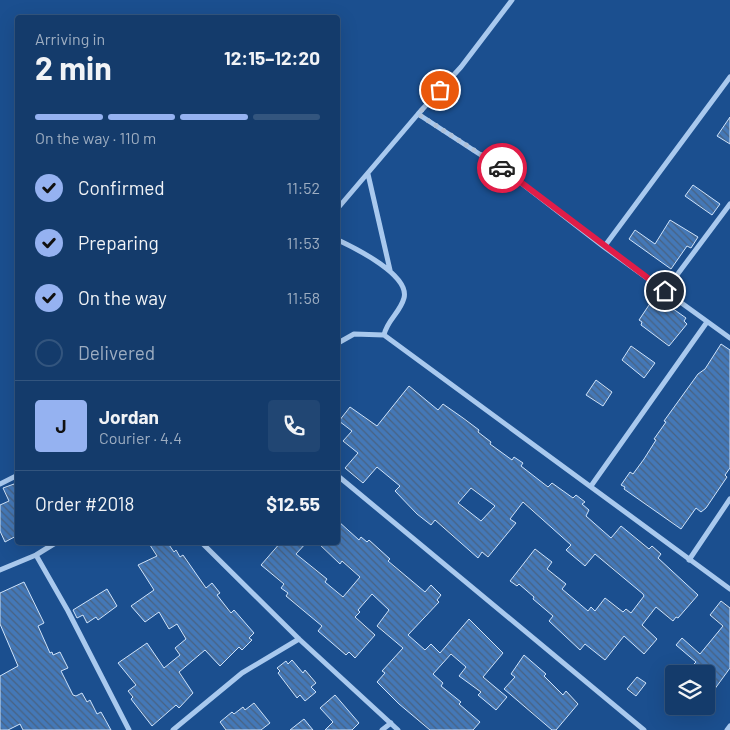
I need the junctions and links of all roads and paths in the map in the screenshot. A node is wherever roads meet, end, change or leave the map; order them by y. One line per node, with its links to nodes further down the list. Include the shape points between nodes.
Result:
1 (512, 0): 3 (street, via 461,66)
2 (730, 77): 8 (street)
3 (418, 114): 4 (street); 8 (street, via 508,172)
4 (368, 174): 6 (street); 9 (street)
5 (730, 204): 10 (street)
6 (340, 206)
7 (340, 241): 9 (street)
8 (604, 247): 10 (street)
9 (390, 271): 12 (street, via 398,280 404,296 400,308 385,326)
10 (665, 291): 11 (street)
11 (708, 322): 13 (street); 19 (street)
12 (384, 335): 14 (street, via 354,334); 19 (street)
13 (730, 338)
14 (340, 342)
15 (0, 476): 18 (street)
16 (15, 477): 18 (street)
17 (340, 478): 34 (street)
18 (2, 484)
19 (591, 486): 24 (street)
20 (730, 500): 24 (street)
21 (52, 545): 23 (street)
22 (204, 545): 27 (street)
23 (36, 555): 25 (street); 30 (street)
24 (689, 560): 26 (street)
25 (0, 570)
26 (730, 589)
27 (298, 639): 28 (street); 31 (street, via 242,673)
28 (390, 723): 32 (street); 33 (street)
29 (730, 726): 35 (street)
30 (128, 730)
31 (173, 730)
32 (382, 730)
33 (398, 730)
34 (644, 730)
35 (727, 730)

